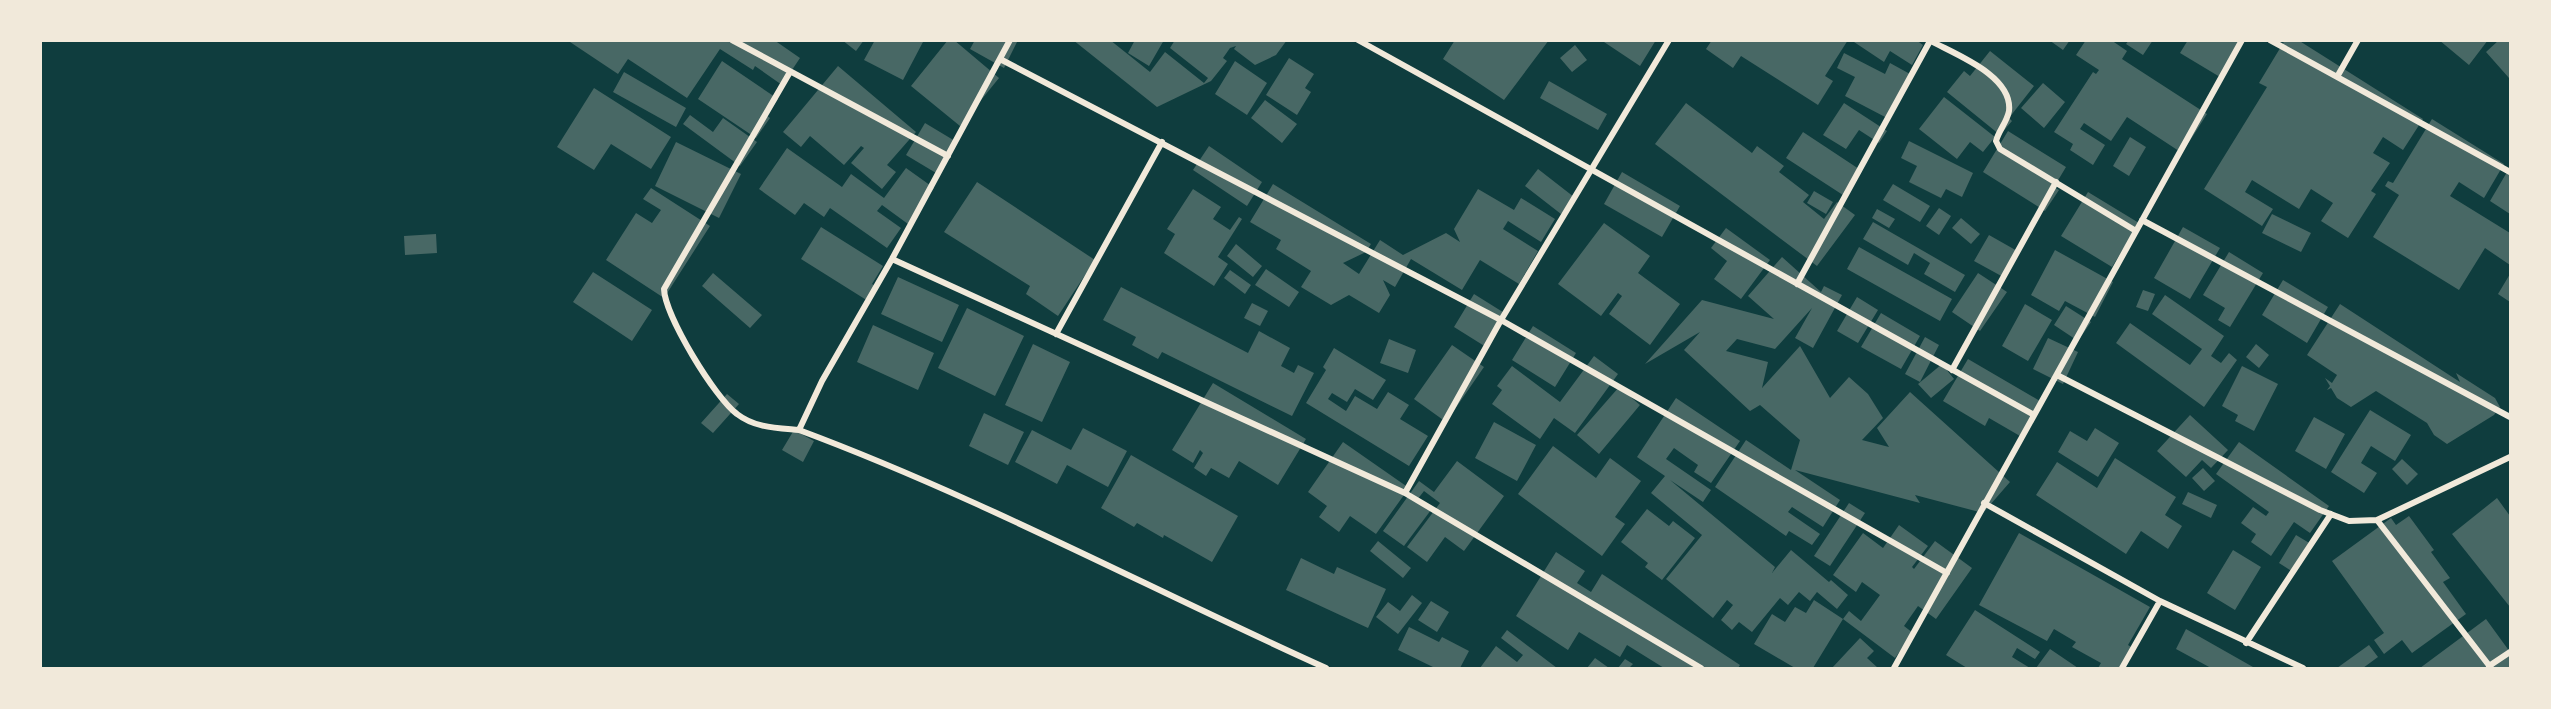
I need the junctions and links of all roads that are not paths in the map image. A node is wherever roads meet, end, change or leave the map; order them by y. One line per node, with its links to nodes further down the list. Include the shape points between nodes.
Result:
1 (732, 40): 10 (street)
2 (1010, 40): 9 (street)
3 (1358, 40): 14 (street)
4 (1669, 40): 14 (street)
5 (2242, 40): 17 (street)
6 (2270, 40): 11 (street)
7 (2358, 40): 11 (street)
8 (1929, 41): 16 (street, via 1987,72 2003,87 2009,104 1997,137 1998,146); 20 (street)
9 (1000, 59): 12 (street); 13 (street)
10 (790, 72): 13 (street); 27 (street, via 664,289 666,302 691,352 727,405 751,422 768,428)
11 (2337, 77): 15 (street)
12 (1162, 142): 21 (street); 22 (street)
13 (948, 156): 19 (street)
14 (1589, 170): 20 (street); 21 (street)
15 (2511, 172)
16 (2056, 182): 18 (street); 23 (street)
17 (2142, 220): 18 (street); 26 (street)
18 (2136, 231): 24 (street)
19 (892, 259): 22 (street); 27 (street, via 822,381)
20 (1797, 284): 23 (street)
21 (1501, 320): 29 (street); 33 (street)
22 (1056, 334): 29 (street)
23 (1952, 370): 25 (street)
24 (2056, 375): 25 (street); 31 (street)
25 (2034, 415): 30 (street)
26 (2511, 417)
27 (799, 430): 38 (street, via 985,509)
28 (2511, 457): 32 (street)
29 (1405, 493): 39 (street)
30 (1984, 503): 33 (street); 34 (street)
31 (2331, 514): 32 (street, via 2349,521); 35 (street)
32 (2377, 520): 37 (street)
33 (1947, 573): 40 (street)
34 (2160, 601): 35 (street); 41 (street)
35 (2246, 643): 42 (street)
36 (2511, 652): 37 (street)
37 (2490, 668)
38 (1326, 669)
39 (1701, 669)
40 (1894, 669)
41 (2122, 669)
42 (2303, 669)

